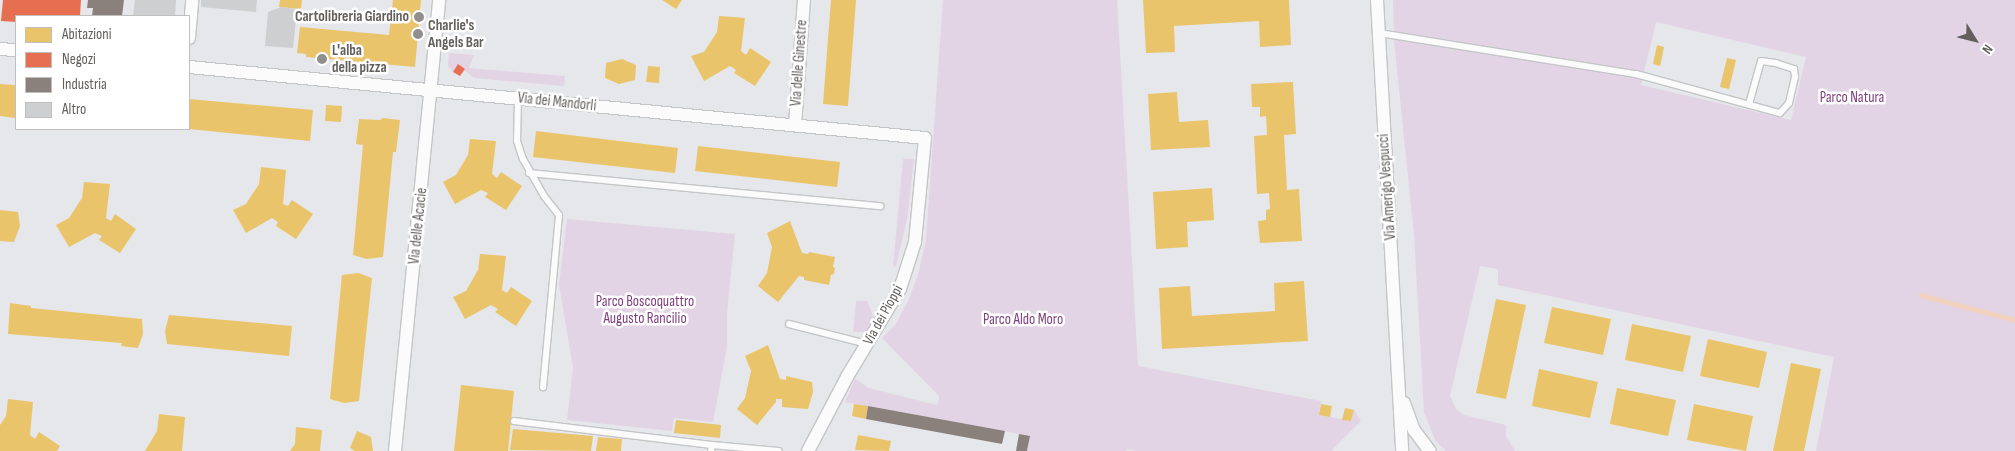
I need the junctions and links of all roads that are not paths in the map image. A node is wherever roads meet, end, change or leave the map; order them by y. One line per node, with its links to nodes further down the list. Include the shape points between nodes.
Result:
1 (192, 0): 5 (street)
2 (439, 0): 10 (street, Via delle Acacie)
3 (804, 0): 13 (street, Via delle Ginestre)
4 (1377, 0): 6 (street, Via Amerigo Vespucci)
5 (190, 25)
6 (1377, 33): 12 (lane, via 1636,74); 19 (street, Via Amerigo Vespucci)
7 (0, 48): 8 (street)
8 (15, 50)
9 (190, 67): 10 (street, Via dei Mandorli)
10 (430, 90): 11 (street, Via dei Mandorli); 23 (street, Via delle Acacie)
11 (518, 98): 13 (street, Via dei Mandorli); 15 (lane, via 517,141)
12 (1749, 104): 12 (lane, via 1780,113 1789,104 1794,69 1776,62 1761,61)
13 (794, 125): 14 (street, Via dei Mandorli)
14 (925, 138): 18 (street, Via dei Pioppi, via 915,242 900,289)
15 (529, 173): 16 (lane); 20 (lane, via 559,215)
16 (880, 206)
17 (789, 324): 18 (lane)
18 (867, 344): 25 (street, Via dei Pioppi)
19 (1398, 373): 26 (street, Via Amerigo Vespucci); 27 (street, Via Amerigo Vespucci, via 1404,405 1414,430)
20 (542, 387)
21 (514, 422): 22 (lane)
22 (711, 448): 24 (lane)
23 (395, 451)
24 (779, 451)
25 (808, 451)
26 (1402, 451)
27 (1430, 451)

